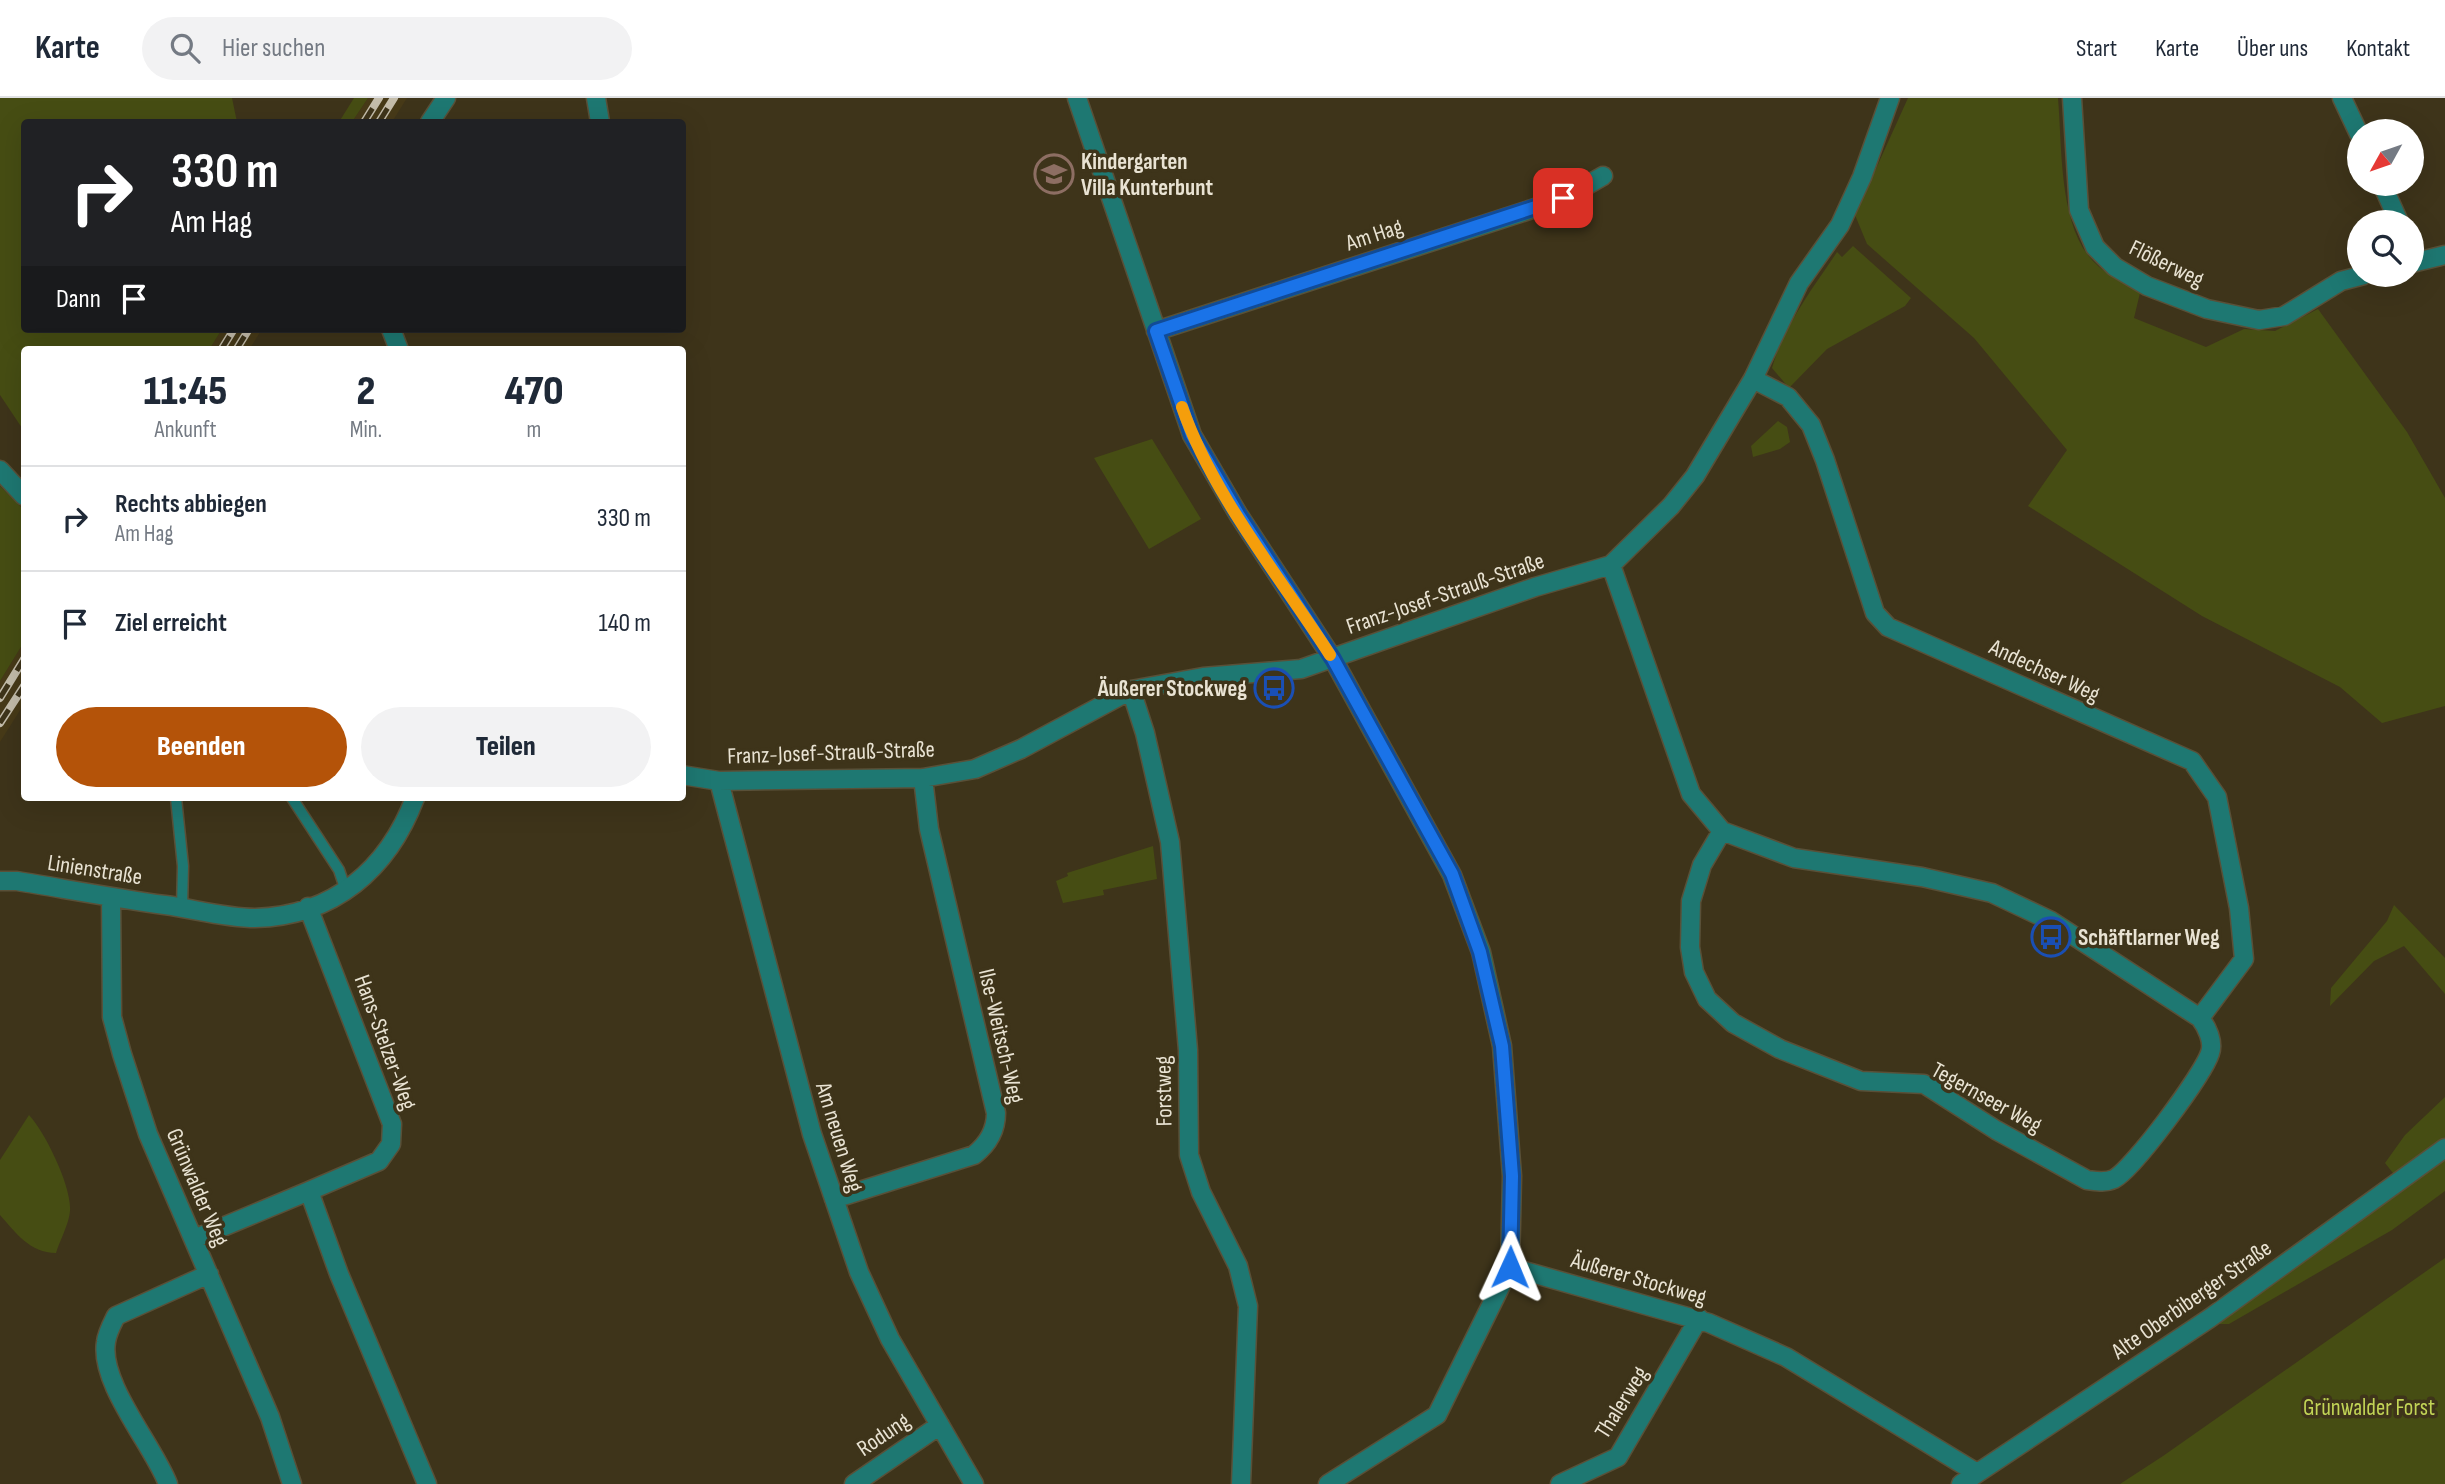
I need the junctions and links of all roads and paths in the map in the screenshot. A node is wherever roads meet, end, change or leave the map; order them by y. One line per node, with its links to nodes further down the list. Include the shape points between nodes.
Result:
1 (446, 98): 7 (street)
2 (596, 98): 8 (street)
3 (1077, 98): 14 (street)
4 (1890, 98): 15 (street, Franz-Josef-Strauß-Straße, via 1840,225 1799,282)
5 (2071, 98): 13 (street, Flößerweg, via 2079,210 2095,247 2115,267 2147,286 2207,309 2259,320 2284,316)
6 (2342, 98): 9 (street)
7 (432, 119)
8 (600, 119)
9 (2352, 119)
10 (1603, 176): 14 (street, Am Hag, via 1563,198)
11 (2445, 255): 12 (street)
12 (2424, 257)
13 (2347, 279)
14 (1156, 331): 19 (street, via 1192,435)
15 (1753, 379): 18 (street, Franz-Josef-Strauß-Straße, via 1695,476); 33 (street, Andechser Weg, via 1788,397 1811,425 1875,613 1888,627 2192,761 2217,797 2244,959)
16 (0, 470): 17 (street)
17 (21, 493)
18 (1611, 565): 19 (street, Franz-Josef-Strauß-Straße, via 1535,587); 27 (street, via 1691,794)
19 (1333, 659): 20 (street, Franz-Josef-Strauß-Straße, via 1301,669 1203,677); 38 (street, via 1452,874 1480,952 1502,1046 1512,1176)
20 (1130, 690): 22 (street, Franz-Josef-Strauß-Straße, via 975,769); 48 (street, Forstweg, via 1170,842 1188,1050 1189,1155 1201,1192 1238,1266 1248,1306)
21 (686, 776): 23 (street, Franz-Josef-Strauß-Straße)
22 (923, 778): 23 (street, Franz-Josef-Strauß-Straße); 36 (street, Ilse-Weitsch-Weg, via 929,829 996,1124 985,1146 974,1154)
23 (719, 780): 36 (street, Am neuen Weg, via 808,1122)
24 (176, 801): 32 (lane)
25 (294, 801): 29 (lane, via 333,860)
26 (414, 801): 29 (street, Linienstraße, via 388,852)
27 (1722, 831): 33 (street, via 1794,858 1922,877 1992,893 2051,920); 33 (street, Tegernseer Weg, via 1702,865 1691,901 1694,972 1707,999 1733,1023 1780,1049 1838,1072 1861,1081 1924,1084 2087,1180 2115,1179 2196,1080 2212,1051 2208,1029)
28 (0, 881): 30 (street, Linienstraße)
29 (346, 891): 31 (street, Linienstraße)
30 (111, 897): 32 (street, Linienstraße); 37 (street, Grünwalder Weg, via 112,1017 148,1134)
31 (308, 907): 32 (street, Linienstraße, via 253,918); 35 (street, Hans-Stelzer-Weg, via 392,1124 391,1144 379,1161)
32 (182, 908)
33 (2200, 1018)
34 (2445, 1148): 42 (street, Alte Oberbiberger Straße, via 2210,1318)
35 (309, 1191): 37 (street, Hans-Stelzer-Weg); 45 (street)
36 (834, 1199): 41 (street, Am neuen Weg, via 859,1272 890,1339)
37 (194, 1239): 39 (street, Grünwalder Weg)
38 (1510, 1267): 40 (street, Äußerer Stockweg); 49 (street, via 1437,1415)
39 (209, 1274): 43 (street, via 116,1316 106,1342 106,1362 113,1381); 44 (street, Grünwalder Weg, via 270,1417)
40 (1699, 1318): 42 (street, Äußerer Stockweg, via 1786,1357); 50 (street, Thalerweg, via 1618,1457)
41 (940, 1425): 46 (street, Rodung); 47 (street, Am neuen Weg)
42 (1977, 1473): 51 (street, Alte Oberbiberger Straße)
43 (168, 1484)
44 (292, 1484)
45 (427, 1484)
46 (854, 1484)
47 (974, 1484)
48 (1241, 1484)
49 (1328, 1484)
50 (1560, 1484)
51 (1961, 1484)

